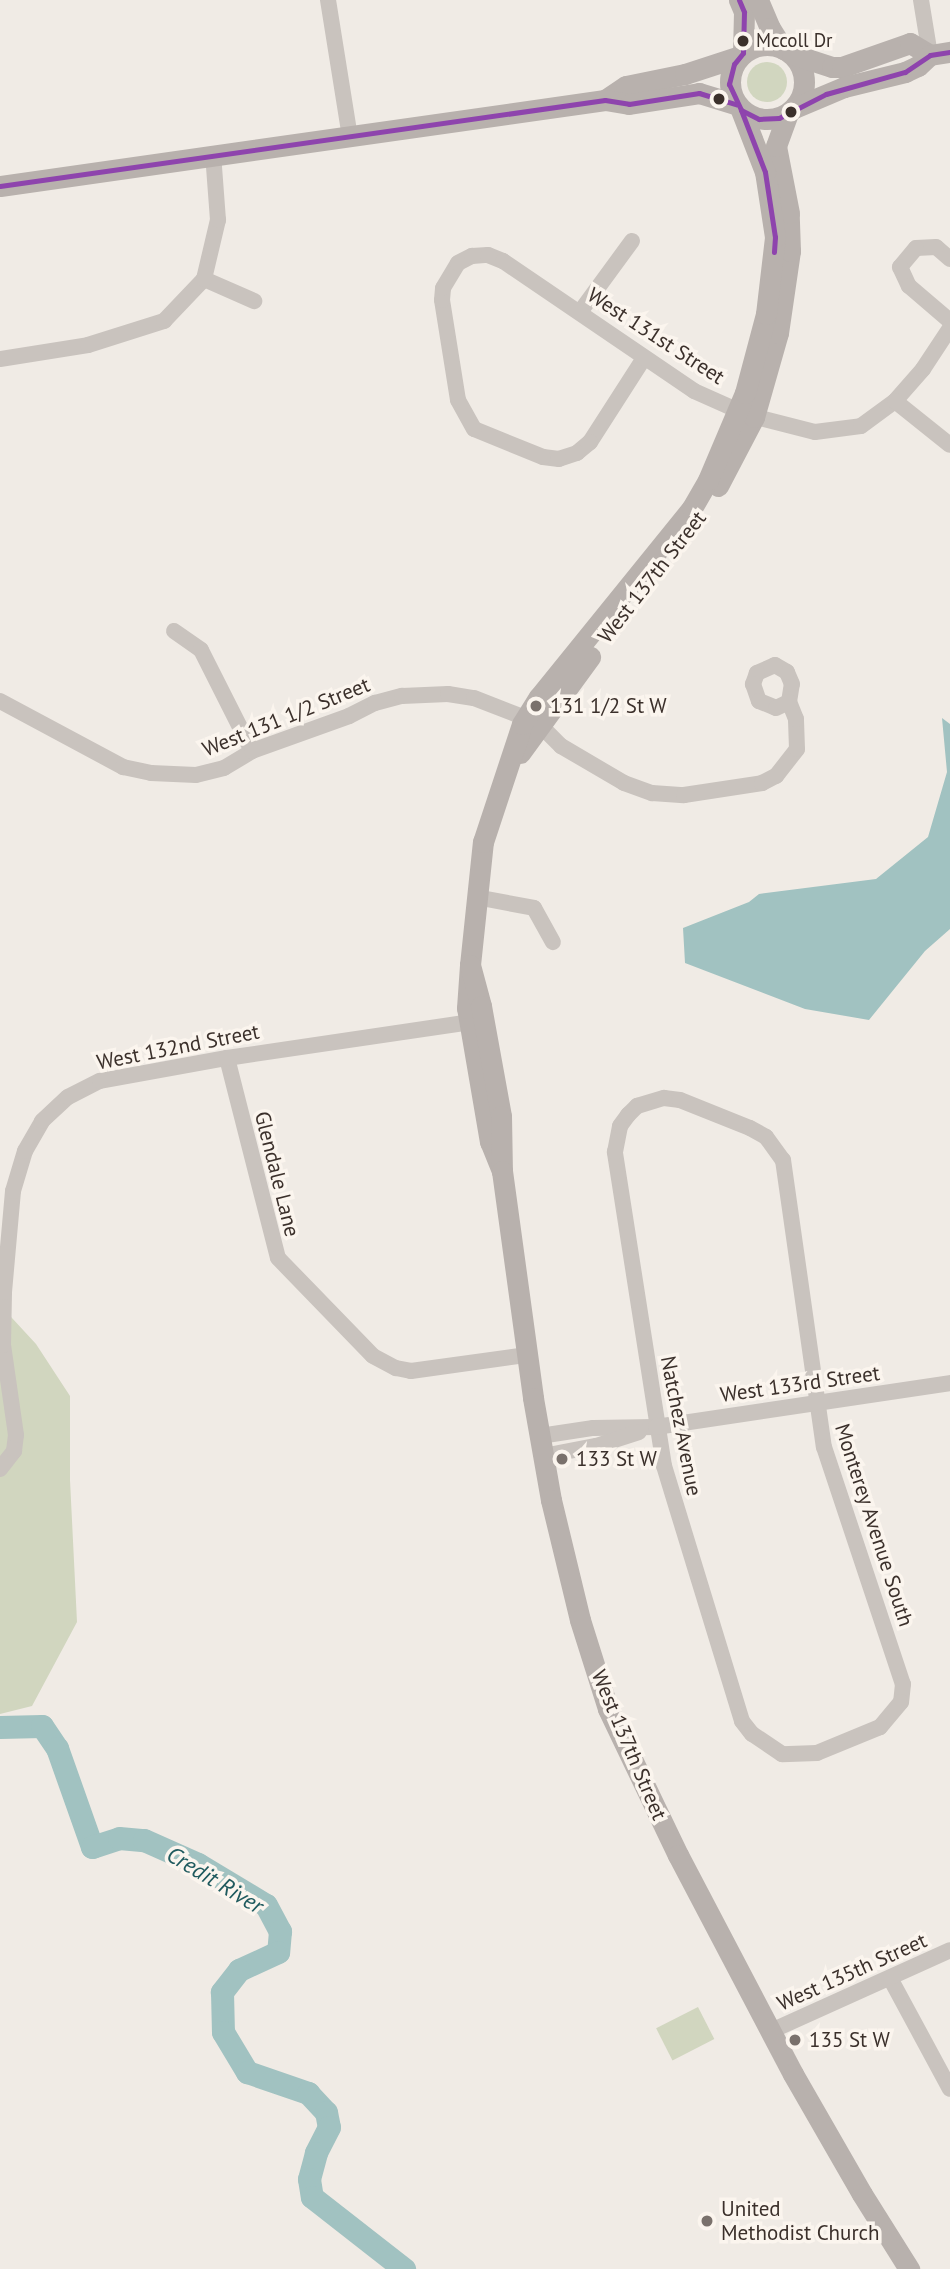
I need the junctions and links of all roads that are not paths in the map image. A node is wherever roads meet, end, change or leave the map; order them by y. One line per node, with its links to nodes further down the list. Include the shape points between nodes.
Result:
1 (328, 0): 11 (street)
2 (739, 0): 7 (main road, via 744,12)
3 (758, 0): 5 (main road, via 770,28)
4 (921, 0): 6 (street)
5 (788, 52): 6 (main road, via 832,67 910,43); 7 (main road, via 758,46); 10 (main road, via 798,62 804,80)
6 (940, 53): 10 (main road, via 905,72 844,87)
7 (741, 55): 8 (main road, via 697,71 626,86); 9 (main road, via 729,85)
8 (605, 100): 9 (main road, via 629,104 699,93); 11 (main road)
9 (738, 107): 10 (main road, via 759,119 779,118); 15 (main road, via 765,172 775,237)
10 (791, 110): 15 (main road, via 776,146 789,213)
11 (350, 137): 12 (main road)
12 (213, 154): 13 (main road); 17 (street, via 218,220)
13 (0, 186)
14 (632, 240): 19 (street)
15 (782, 252): 25 (main road, West 137th Street)
16 (950, 259): 20 (street, via 936,247 916,248 900,267 909,286)
17 (204, 279): 18 (street); 23 (street, via 164,321 88,345)
18 (254, 301)
19 (580, 312): 22 (street, West 131st Street); 22 (street, West 131st Street, via 488,255 457,263 442,300 458,400 474,429 543,457 559,459 577,453 590,442)
20 (950, 321)
21 (950, 328): 24 (street, West 131st Street)
22 (644, 358): 25 (street, West 131st Street, via 694,391)
23 (0, 359)
24 (895, 401): 25 (street, West 131st Street, via 861,426 815,432); 26 (street)
25 (746, 414): 30 (main road, West 137th Street, via 733,461 685,541)
26 (950, 445)
27 (174, 631): 31 (street, via 201,650)
28 (0, 701): 31 (street, West 131 1/2 Street, via 122,766 152,773 196,775 224,768)
29 (789, 702): 30 (street, West 131 1/2 Street, via 796,719 797,749 776,776 762,783 684,795 652,793 624,783 561,746)
30 (533, 722): 31 (street, West 131 1/2 Street, via 474,698 402,696); 32 (main road, West 137th Street, via 511,764 483,842)
31 (252, 751)
32 (476, 897): 33 (street, via 534,908); 34 (main road, West 137th Street, via 470,965)
33 (553, 942)
34 (476, 1021): 35 (street, West 132nd Street); 37 (main road, West 137th Street, via 500,1116 502,1171)
35 (227, 1058): 37 (street, Glendale Lane, via 278,1258 363,1347 384,1363 411,1371); 42 (street, West 132nd Street, via 100,1081 68,1097 32,1136 13,1191 3,1345 16,1434 14,1451)
36 (719, 1115): 39 (street, Monterey Avenue South, via 766,1137 783,1160); 40 (street, Natchez Avenue, via 680,1100 650,1100 628,1115 616,1139)
37 (527, 1355): 41 (main road, West 137th Street)
38 (950, 1383): 39 (street, West 133rd Street)
39 (817, 1403): 40 (street, West 133rd Street); 43 (street, Monterey Avenue South, via 824,1447 903,1684 901,1702 892,1716 880,1727)
40 (656, 1427): 41 (street, West 133rd Street, via 596,1446); 43 (street, Natchez Avenue, via 670,1490 742,1721 752,1734 782,1754 817,1753)
41 (541, 1446): 46 (main road, West 137th Street, via 573,1596 608,1709)
42 (0, 1469)
43 (845, 1742)
44 (950, 1950): 45 (street, West 135th Street)
45 (890, 1978): 46 (street, West 135th Street); 47 (street)
46 (771, 2031): 48 (main road, West 137th Street)
47 (950, 2089)
48 (862, 2194): 49 (main road, via 876,2236); 50 (main road)
49 (894, 2269)
50 (909, 2269)

